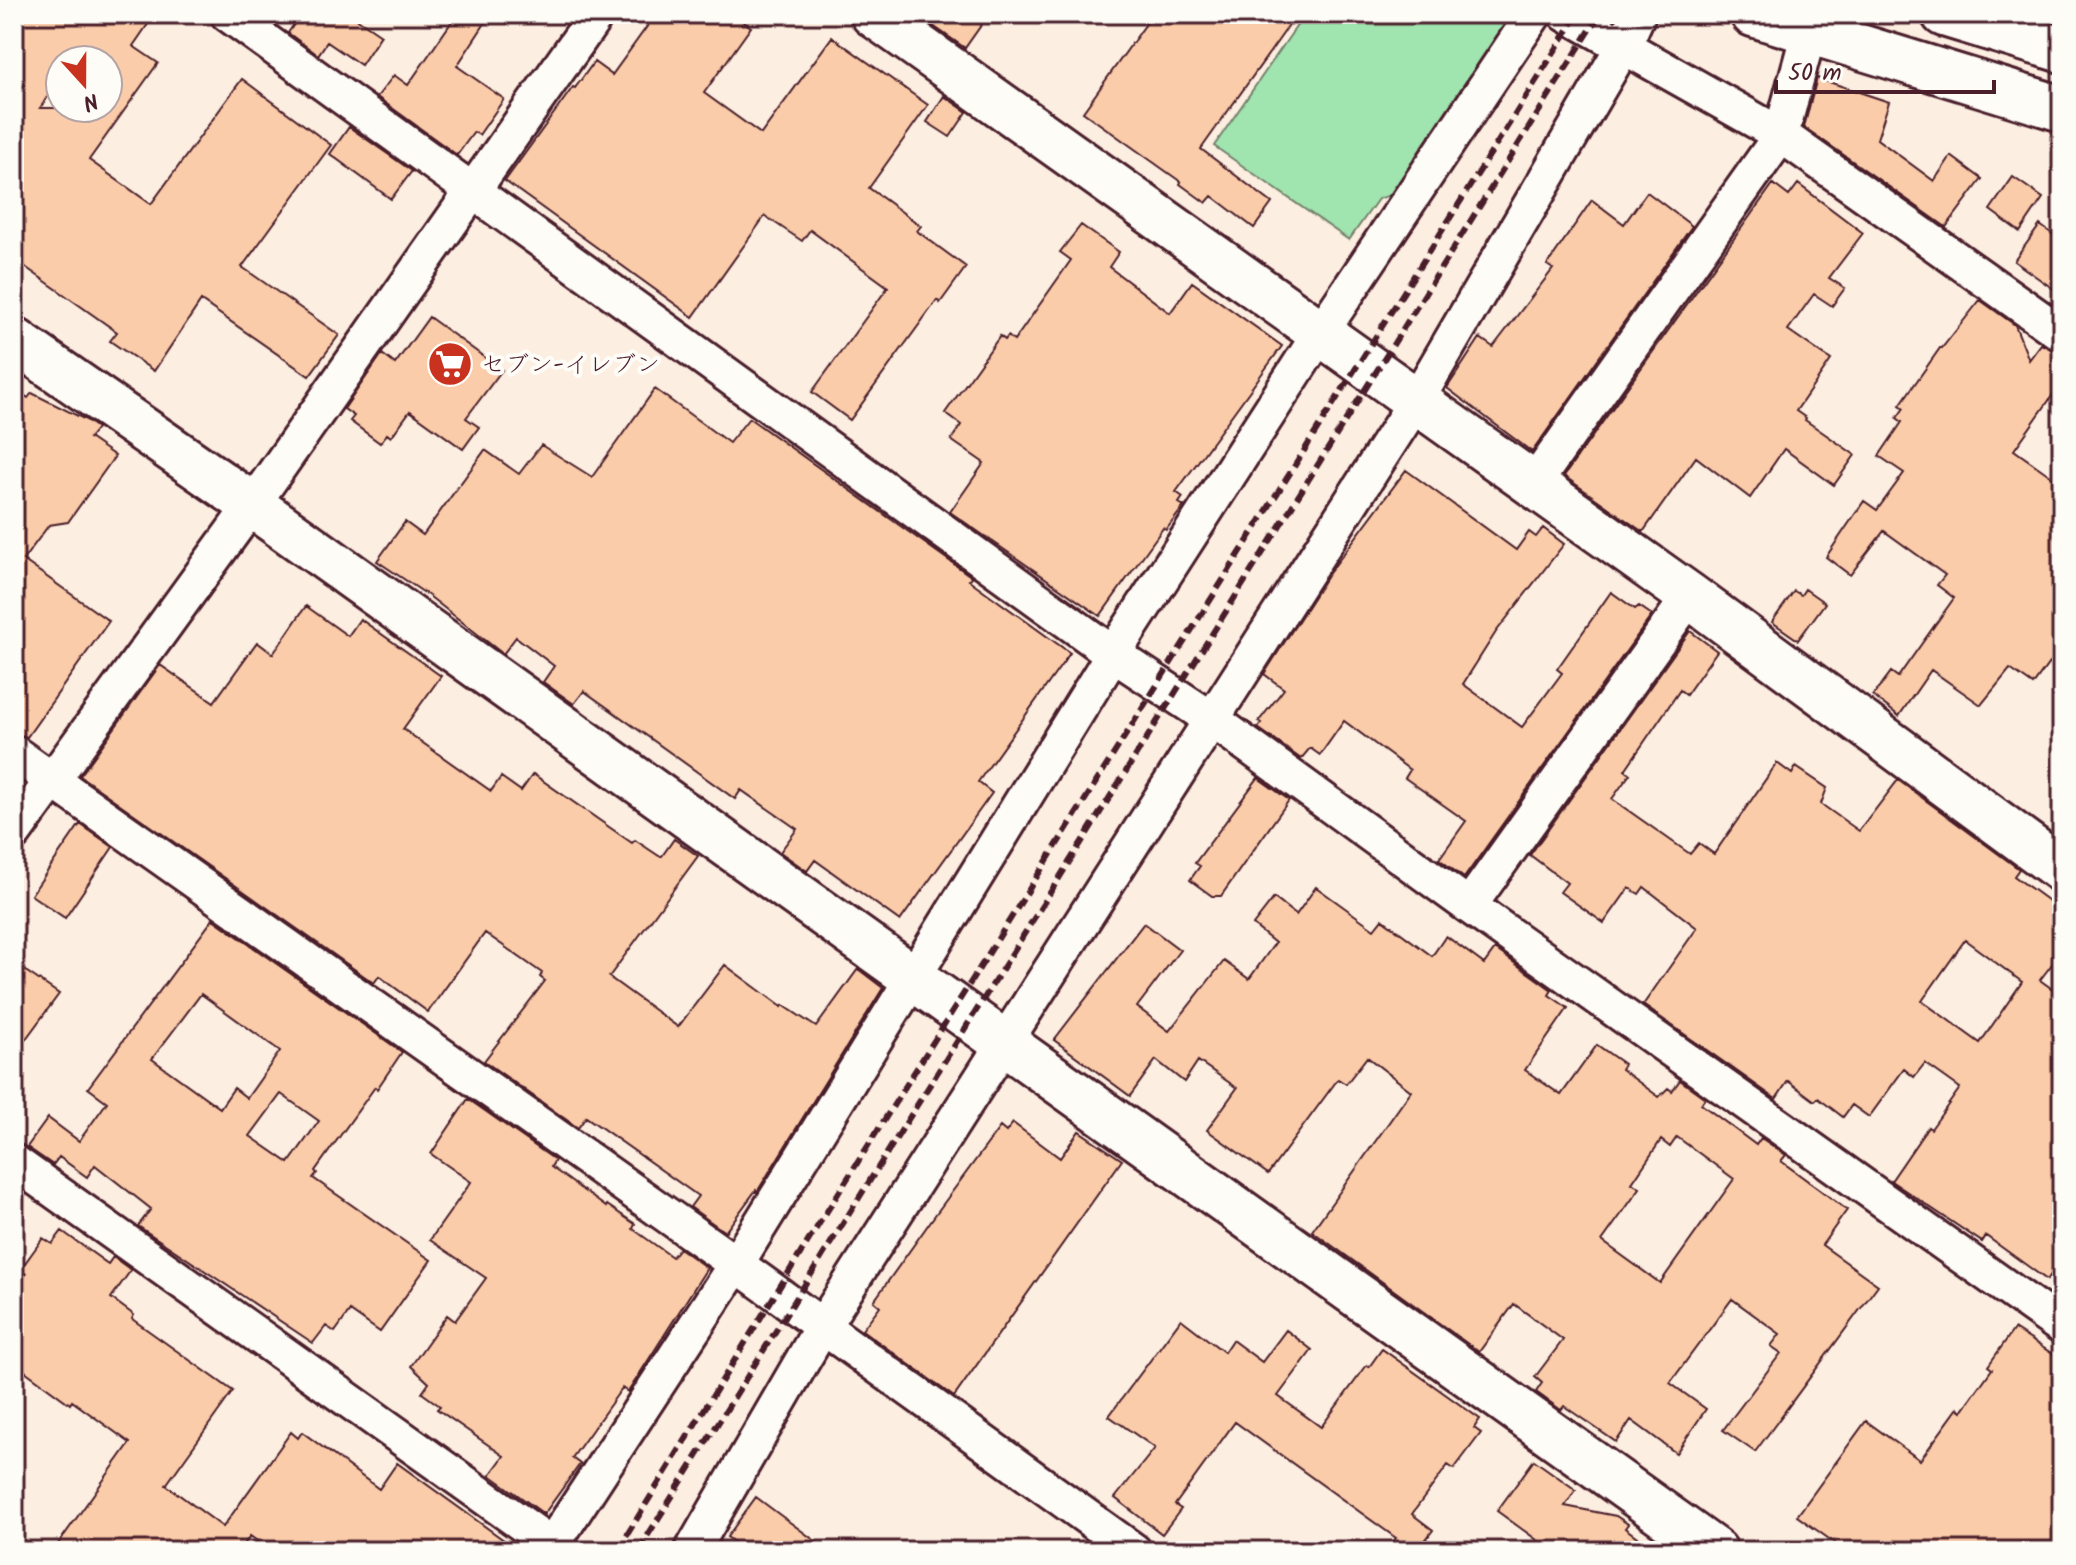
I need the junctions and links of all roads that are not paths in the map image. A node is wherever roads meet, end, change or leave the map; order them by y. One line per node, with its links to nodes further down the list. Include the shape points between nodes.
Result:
1 (228, 14): 14 (street)
2 (597, 14): 14 (street)
3 (873, 14): 15 (street)
4 (1534, 14): 15 (street)
5 (1566, 14): 10 (street)
6 (1638, 14): 10 (street)
7 (1753, 14): 9 (street)
8 (1944, 14): 11 (street)
9 (1809, 32): 12 (street); 13 (street)
10 (1623, 47): 13 (street); 18 (street)
11 (2062, 50)
12 (2062, 109)
13 (1781, 135): 16 (street); 19 (street)
14 (472, 191): 20 (street); 22 (street)
15 (1321, 332): 18 (street); 22 (street)
16 (2062, 334)
17 (14, 340): 20 (street)
18 (1416, 401): 19 (street); 23 (street)
19 (1533, 485): 21 (street)
20 (252, 505): 25 (street); 29 (street)
21 (1690, 596): 27 (street); 28 (street)
22 (1113, 654): 23 (street); 29 (street)
23 (1213, 720): 28 (street); 30 (street)
24 (14, 753): 25 (street)
25 (52, 780): 26 (street); 32 (street)
26 (14, 833)
27 (2062, 870)
28 (1469, 906): 34 (street)
29 (915, 978): 30 (street); 32 (street)
30 (1006, 1043): 33 (street); 38 (street)
31 (14, 1162): 35 (street)
32 (736, 1264): 33 (street); 35 (street)
33 (822, 1327): 36 (street); 37 (street)
34 (2062, 1327)
35 (556, 1548)
36 (692, 1551)
37 (1134, 1551)
38 (1715, 1551)

